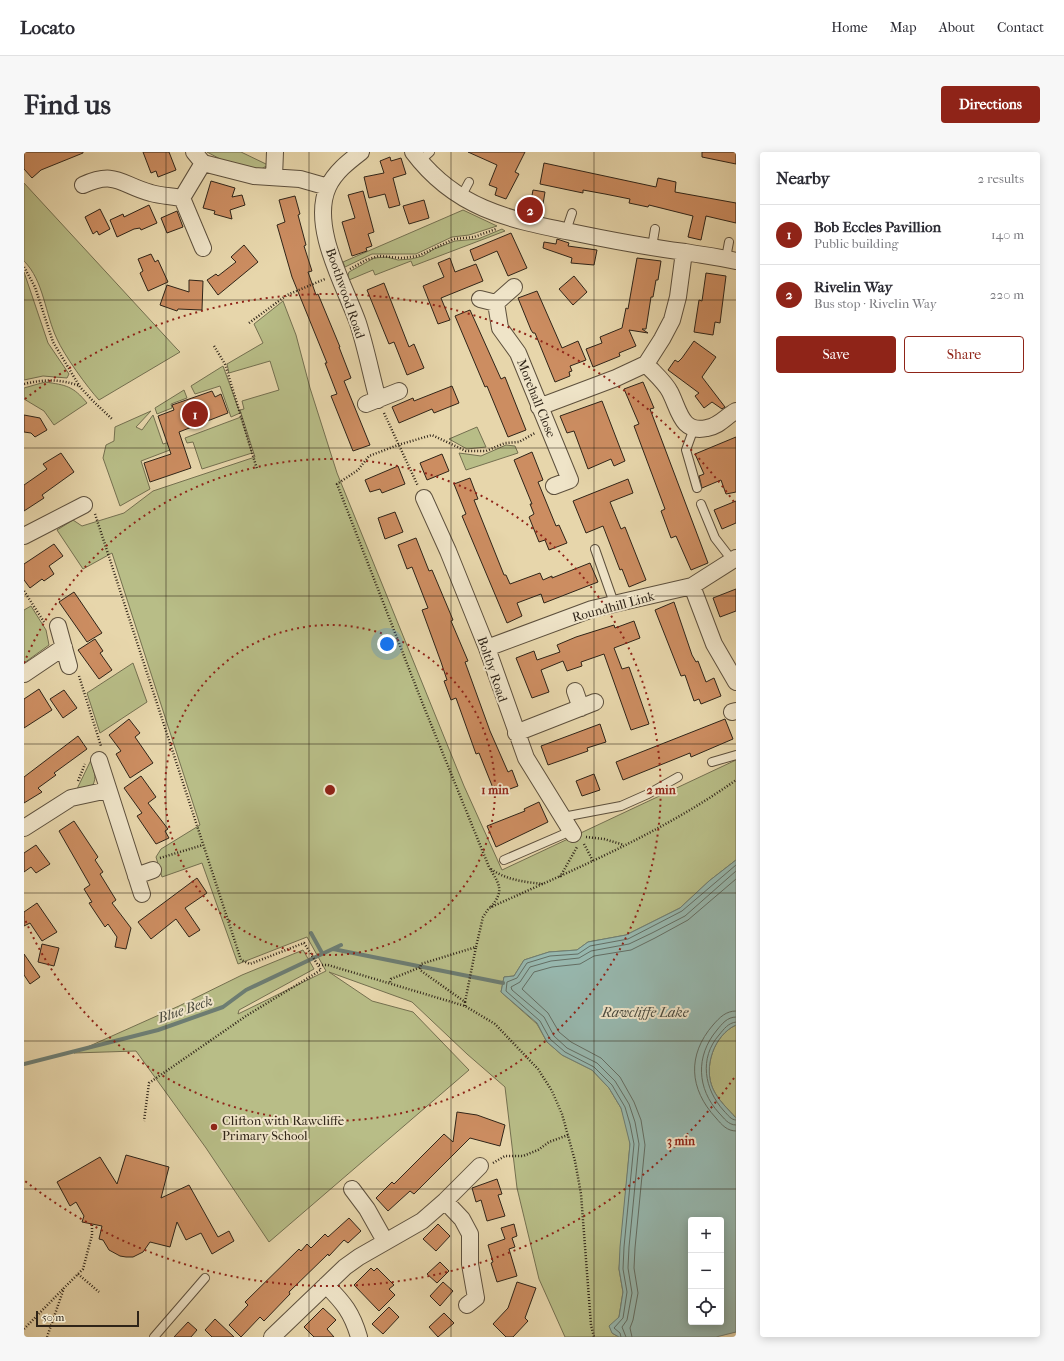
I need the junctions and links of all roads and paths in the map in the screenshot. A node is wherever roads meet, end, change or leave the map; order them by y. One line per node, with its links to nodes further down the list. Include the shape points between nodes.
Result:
1 (276, 152): 5 (street)
2 (361, 152): 8 (street, Boothwood Road, via 340,169)
3 (421, 155): 9 (street, via 443,184)
4 (198, 158): 5 (street, via 254,176); 10 (street)
5 (274, 177): 8 (street, via 300,179)
6 (469, 182): 9 (lane)
7 (83, 185): 10 (street, via 97,178 115,178 150,193)
8 (328, 187): 21 (street, Boothwood Road, via 323,224)
9 (461, 197): 12 (street, via 476,206)
10 (182, 198): 17 (street)
11 (572, 213): 14 (lane)
12 (517, 221): 14 (street); 21 (path, via 474,236 454,239 418,256 378,256)
13 (655, 229): 16 (lane)
14 (566, 231): 16 (street)
15 (729, 242): 19 (lane)
16 (652, 247): 18 (street)
17 (203, 248)
18 (684, 252): 19 (street); 27 (street, via 672,320)
19 (731, 260)
20 (24, 267): 29 (path, via 35,287 53,342)
21 (336, 273): 25 (path, via 287,295); 31 (street, Boothwood Road, via 358,323)
22 (514, 287): 24 (street)
23 (480, 299): 24 (street)
24 (496, 303): 32 (street, Morehall Close, via 500,328 518,353)
25 (249, 323)
26 (214, 346): 38 (path, via 225,364)
27 (646, 364): 32 (street); 36 (street, via 670,391 675,408 683,421)
28 (24, 384): 29 (path, via 42,380 67,382)
29 (80, 387): 34 (path)
30 (399, 391): 31 (street)
31 (372, 402): 37 (path)
32 (539, 407): 35 (street, Morehall Close)
33 (736, 411): 36 (street, via 721,423 707,428)
34 (114, 420)
35 (547, 425): 37 (path, via 519,442 486,451 466,451 432,435); 39 (street, Morehall Close, via 570,480)
36 (694, 428): 40 (lane, via 686,450)
37 (398, 445): 41 (path); 72 (path, via 369,456 358,470 337,484)
38 (257, 469)
39 (554, 486)
40 (698, 488)
41 (424, 498): 52 (street, Boltby Road)
42 (701, 504): 46 (lane, via 715,538)
43 (88, 507): 44 (street); 68 (path)
44 (24, 536)
45 (595, 549): 49 (lane)
46 (734, 559): 47 (street, Roundhill Link)
47 (692, 586): 49 (street, Roundhill Link); 55 (street, via 714,644)
48 (24, 591): 50 (path, via 44,621)
49 (614, 603): 52 (street, Roundhill Link, via 592,608)
50 (58, 626): 51 (street)
51 (64, 647): 53 (street); 54 (street)
52 (487, 648): 57 (street, Boltby Road)
53 (69, 666): 59 (path, via 78,672 103,750)
54 (24, 674)
55 (736, 682)
56 (575, 691): 57 (street, via 588,705)
57 (516, 733): 65 (street, Boltby Road, via 526,758)
58 (736, 755): 60 (lane)
59 (99, 760): 63 (street); 64 (path, via 88,757)
60 (712, 762)
61 (678, 778): 65 (lane, via 621,806)
62 (736, 780): 69 (path, via 660,828)
63 (108, 790): 64 (street); 74 (street)
64 (71, 798): 66 (street)
65 (563, 817): 67 (street, Boltby Road)
66 (24, 828)
67 (577, 836): 69 (path, via 604,839); 70 (lane); 71 (path); 75 (path, via 582,840)
68 (203, 845): 73 (path, via 159,858); 80 (path, via 241,960 250,964 304,943)
69 (625, 846): 71 (path)
70 (504, 860)
71 (593, 861): 75 (path)
72 (489, 867): 76 (path, via 499,875 517,881); 78 (path, via 499,884 500,892)
73 (154, 870): 74 (street)
74 (136, 876): 77 (street)
75 (560, 877): 76 (path)
76 (543, 884): 78 (path)
77 (142, 894)
78 (491, 907): 79 (path, via 483,917)
79 (476, 947): 81 (path, via 421,964); 83 (path)
80 (318, 965): 82 (path, via 328,965); 84 (path, via 321,970 246,1016 149,1083)
81 (421, 967): 82 (path, via 391,979); 83 (path, via 420,970)
82 (390, 982): 83 (path)
83 (465, 1004): 85 (path, via 495,1024 534,1065 552,1091)
84 (144, 1121)
85 (568, 1135): 86 (path, via 548,1142 538,1150 523,1156 505,1156 488,1166); 102 (path, via 580,1194)
86 (480, 1166): 88 (street)
87 (352, 1189): 90 (street)
88 (445, 1200): 90 (street, via 422,1221); 96 (street, via 462,1219 470,1234 470,1264)
89 (92, 1224): 91 (path, via 92,1235 83,1269)
90 (385, 1241): 93 (street, via 359,1257)
91 (78, 1274): 94 (path); 95 (path)
92 (205, 1278): 99 (lane)
93 (326, 1285): 100 (street); 101 (street, via 348,1308 355,1322)
94 (64, 1288): 97 (path); 98 (path)
95 (99, 1292)
96 (476, 1301)
97 (24, 1329)
98 (47, 1337)
99 (154, 1337)
100 (272, 1337)
101 (358, 1337)
102 (594, 1337)

